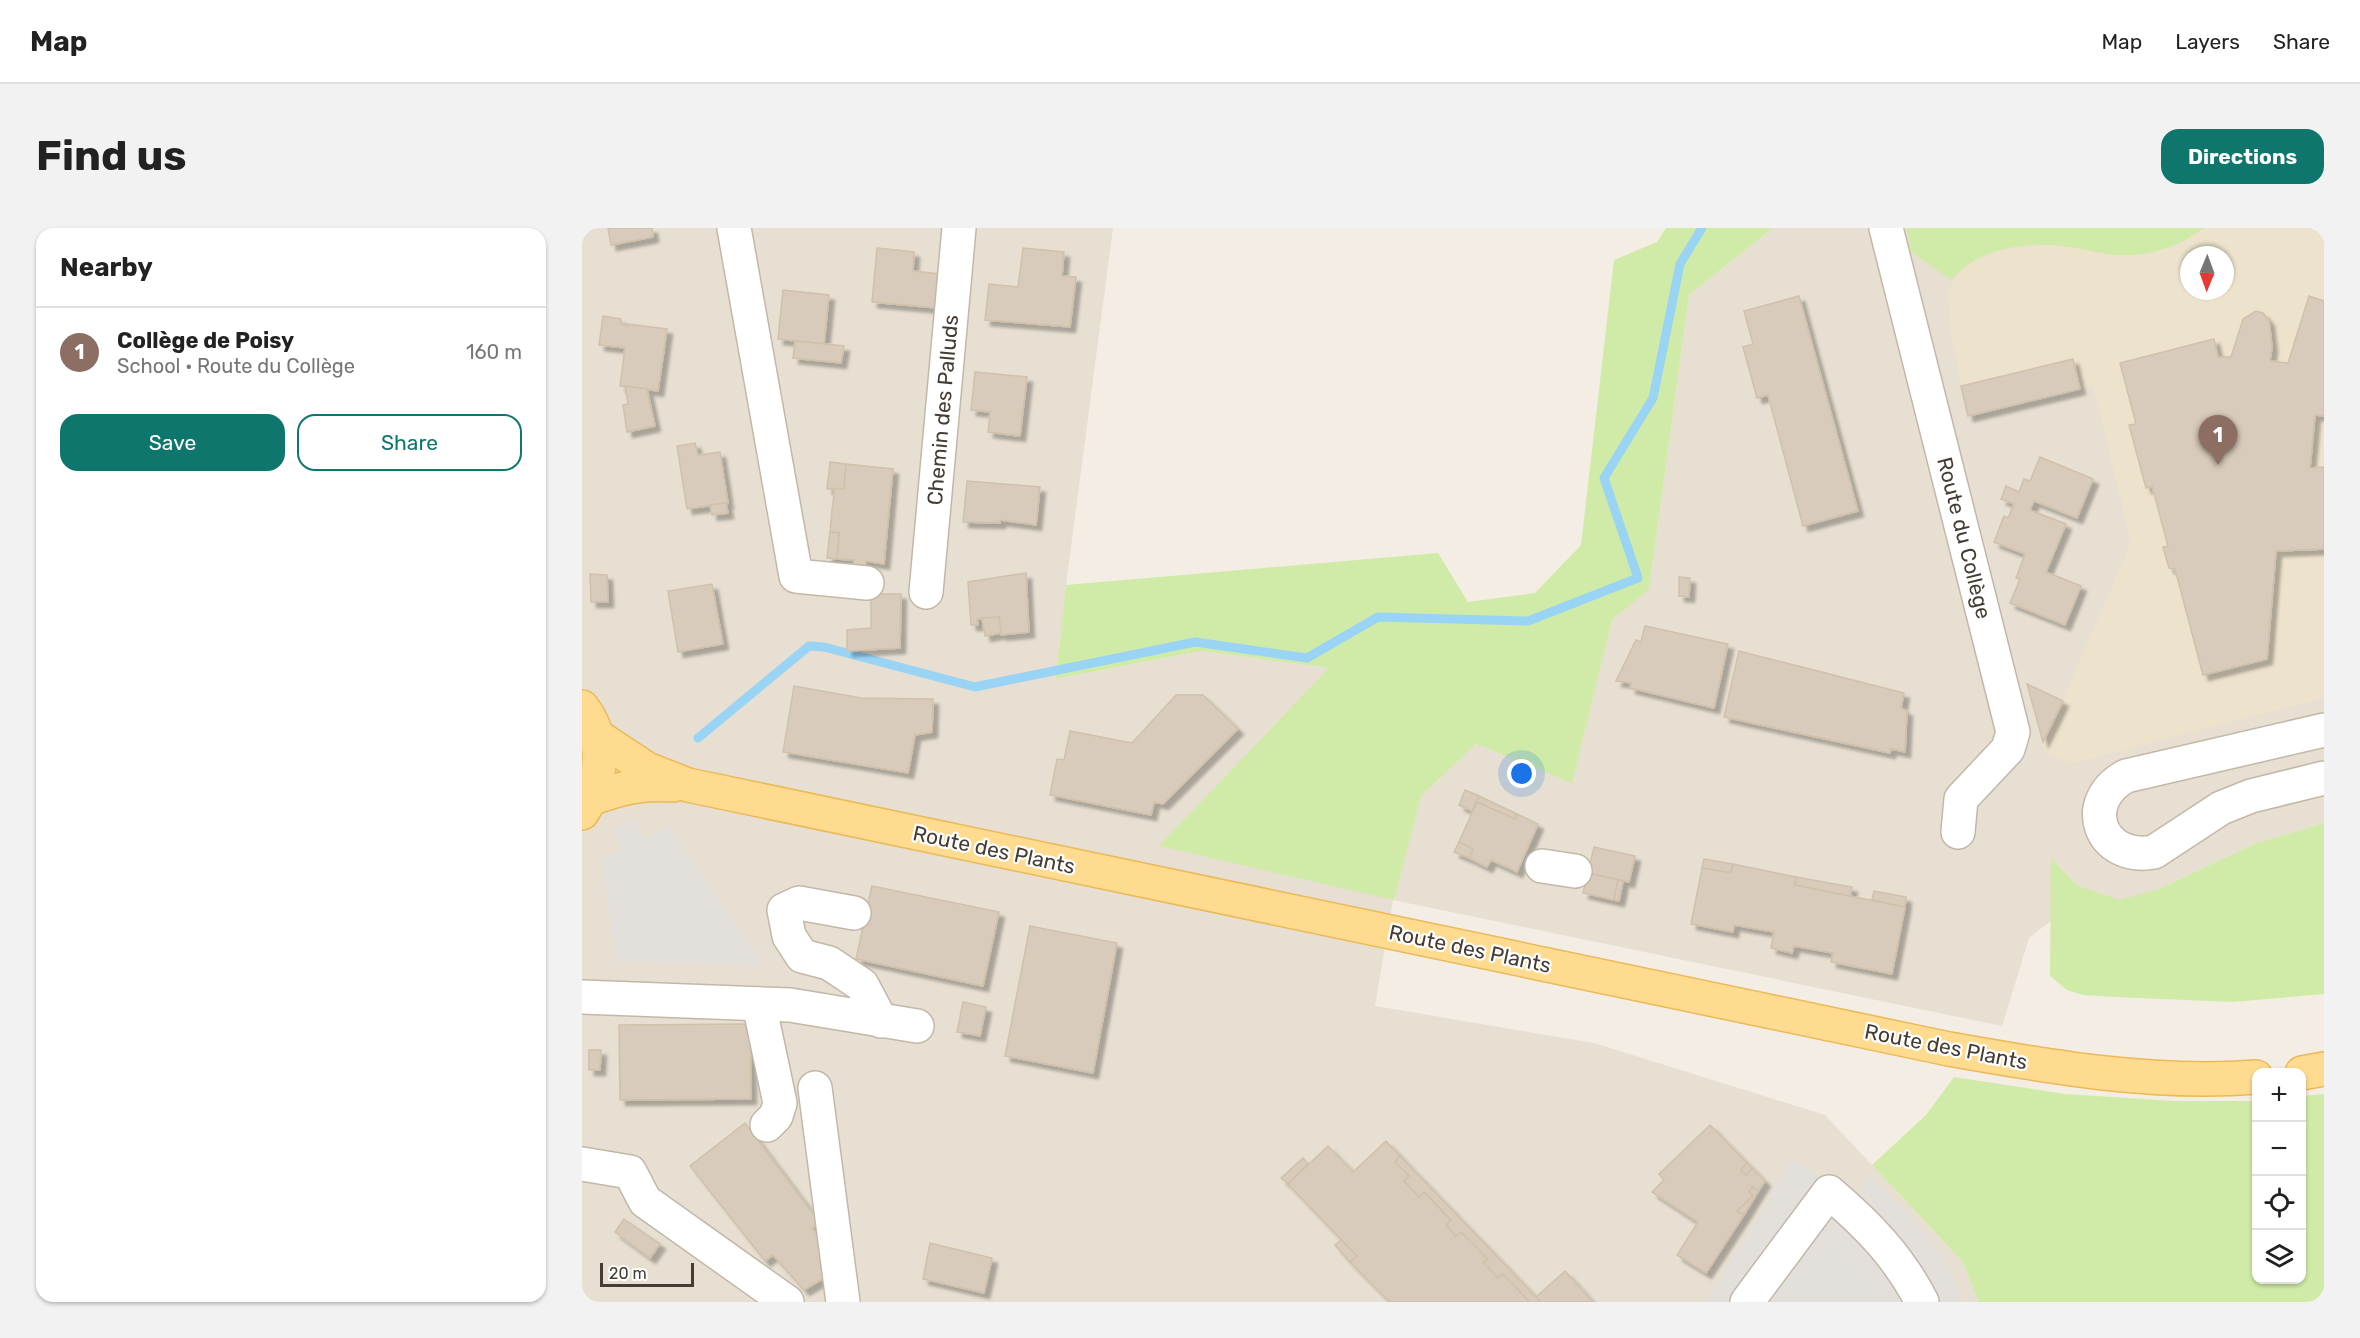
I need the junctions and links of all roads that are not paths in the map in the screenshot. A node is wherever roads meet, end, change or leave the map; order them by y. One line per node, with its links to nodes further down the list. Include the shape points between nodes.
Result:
1 (734, 228): 4 (street, via 796,576)
2 (959, 228): 5 (street, Chemin des Palluds)
3 (1886, 228): 12 (street, Route du Collège, via 2013,732 2008,748 1961,799)
4 (867, 583)
5 (926, 592)
6 (582, 707): 8 (main road)
7 (2324, 730): 9 (street, via 2126,776 2106,791 2099,814 2100,826 2116,848 2141,855 2154,852 2221,808)
8 (597, 736): 10 (main road, via 647,769); 11 (main road, via 598,779)
9 (2324, 778)
10 (688, 785): 11 (main road, via 641,783 618,788); 22 (main road, Route des Plants, via 2025,1063 2150,1077)
11 (586, 806)
12 (1958, 832)
13 (1542, 866): 14 (street)
14 (1575, 871)
15 (854, 913): 18 (street, via 800,903 784,910 789,936 802,956 829,963 862,985)
16 (582, 997): 17 (street)
17 (759, 1004): 18 (street, via 790,1005); 24 (street, via 780,1103 776,1116)
18 (881, 1021): 19 (street)
19 (917, 1026)
20 (2324, 1069): 21 (main road)
21 (2306, 1072)
22 (2252, 1077)
23 (815, 1088): 27 (street)
24 (767, 1125)
25 (582, 1164): 26 (street, via 630,1172 645,1201)
26 (787, 1302)
27 (843, 1302)
28 (1747, 1302): 29 (street, via 1829,1192 1887,1246)
29 (1922, 1302)

